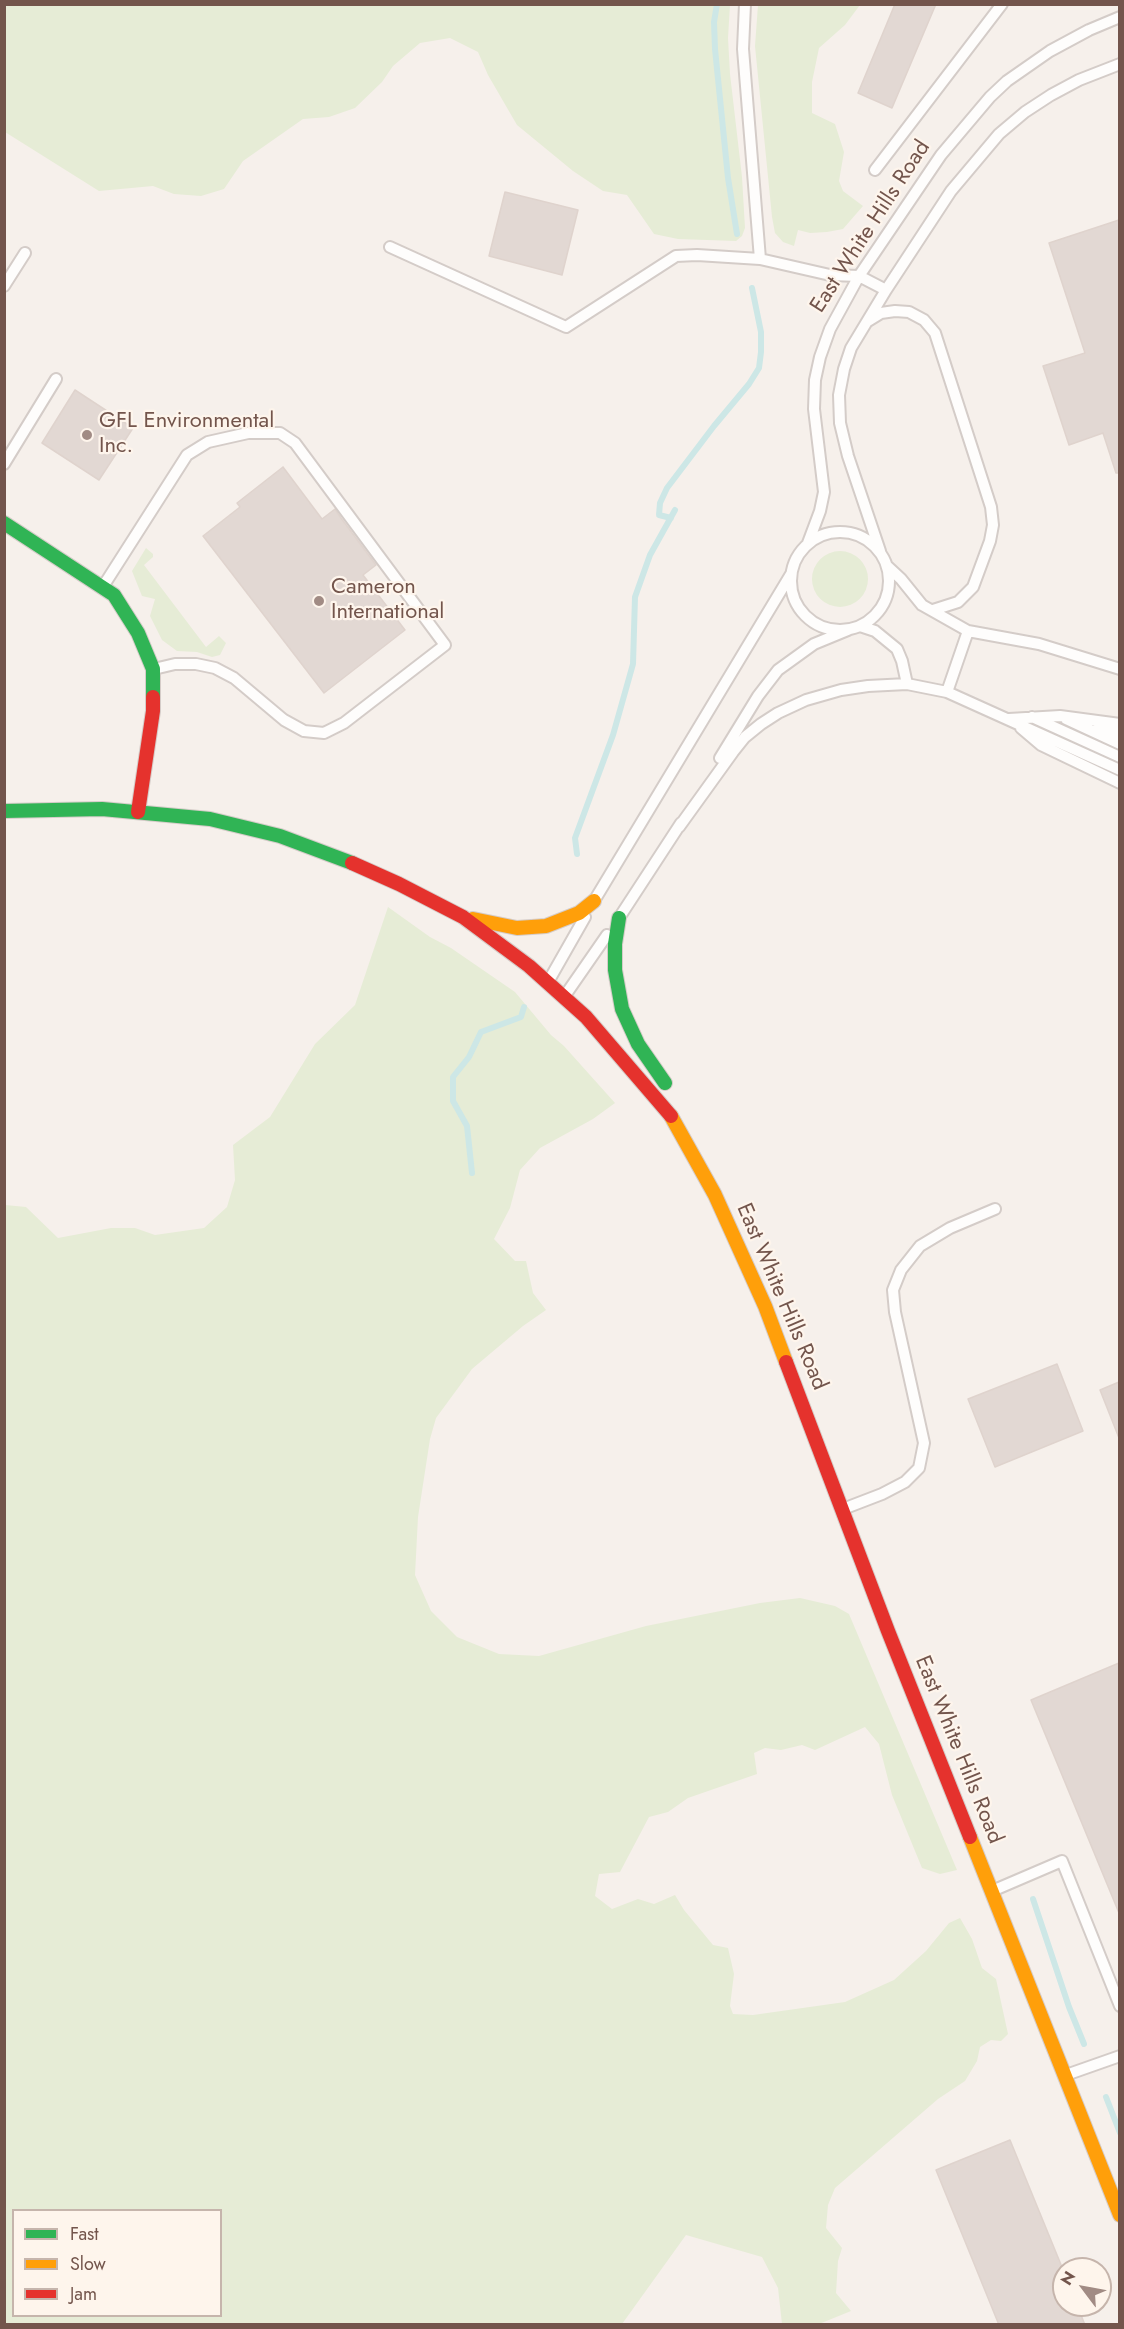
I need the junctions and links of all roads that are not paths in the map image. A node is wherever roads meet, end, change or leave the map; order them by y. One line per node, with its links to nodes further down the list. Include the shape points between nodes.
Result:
1 (745, 4): 8 (lane, via 743,49)
2 (1002, 4): 5 (lane)
3 (1119, 17): 9 (lane, East White Hills Road, via 1050,51 998,88 941,155)
4 (1119, 64): 11 (lane, East White Hills Road, via 1051,95 999,134 951,191)
5 (875, 170)
6 (390, 247): 8 (lane, via 566,327 676,256)
7 (25, 253): 10 (lane)
8 (760, 259): 9 (lane, via 830,275)
9 (859, 276): 11 (lane); 16 (lane, East White Hills Road, via 830,329 817,368 814,410 825,492)
10 (4, 286)
11 (886, 290): 12 (lane, East White Hills Road)
12 (867, 321): 17 (lane, East White Hills Road, via 844,369 839,395 840,423); 21 (lane, via 881,313 909,312 924,320 935,333 991,507 990,541 973,587 958,602)
13 (56, 379): 14 (lane)
14 (4, 464)
15 (4, 523): 20 (main road)
16 (808, 543): 17 (lane, via 839,532 855,534); 19 (lane)
17 (880, 551): 18 (lane)
18 (887, 566): 21 (lane, via 922,605); 22 (lane, via 887,594 872,618)
19 (791, 574): 23 (lane, via 795,601 804,615 831,630); 42 (lane)
20 (102, 588): 25 (main road, via 114,595 138,633); 25 (lane, via 187,454 208,442 248,433 280,433 295,443 445,645 344,723 324,733 304,730 284,720 234,678 215,668 175,664)
21 (933, 610): 24 (lane)
22 (860, 626): 23 (lane); 27 (lane, via 875,631 897,649)
23 (848, 630): 41 (lane, via 799,653 770,679)
24 (968, 631): 26 (lane, via 1039,644); 28 (lane)
25 (153, 669): 40 (main road, via 153,711)
26 (1119, 669)
27 (907, 684): 28 (lane); 41 (lane, via 841,690 778,713 745,737)
28 (947, 692): 32 (lane)
29 (1060, 716): 30 (lane); 31 (lane); 35 (lane)
30 (1031, 717): 32 (lane); 36 (lane)
31 (1084, 718): 33 (lane); 34 (lane)
32 (1009, 719): 37 (lane); 38 (lane, via 1041,746)
33 (1119, 724)
34 (1119, 733)
35 (1119, 744)
36 (1119, 757)
37 (1119, 770)
38 (1119, 783)
39 (4, 811): 40 (main road, East White Hills Road, via 61,808)
40 (138, 812): 43 (main road, East White Hills Road, via 210,819 324,850)
41 (679, 827): 44 (lane)
42 (594, 901): 43 (main road, via 571,917 539,927 517,928); 45 (lane)
43 (463, 917): 45 (main road, East White Hills Road)
44 (619, 918): 46 (lane); 47 (main road, via 615,969 622,1009 638,1044 669,1089)
45 (548, 982): 46 (main road, East White Hills Road)
46 (564, 997): 47 (main road, East White Hills Road)
47 (670, 1115): 49 (main road, East White Hills Road, via 734,1233)
48 (995, 1209): 49 (lane, via 920,1246 901,1270 893,1290 924,1443 919,1468 905,1482)
49 (843, 1510): 50 (main road, East White Hills Road)
50 (992, 1891): 51 (lane, via 1062,1861); 53 (main road, East White Hills Road)
51 (1119, 2006)
52 (1119, 2055): 53 (lane)
53 (1065, 2075): 54 (main road, East White Hills Road)
54 (1119, 2215)

